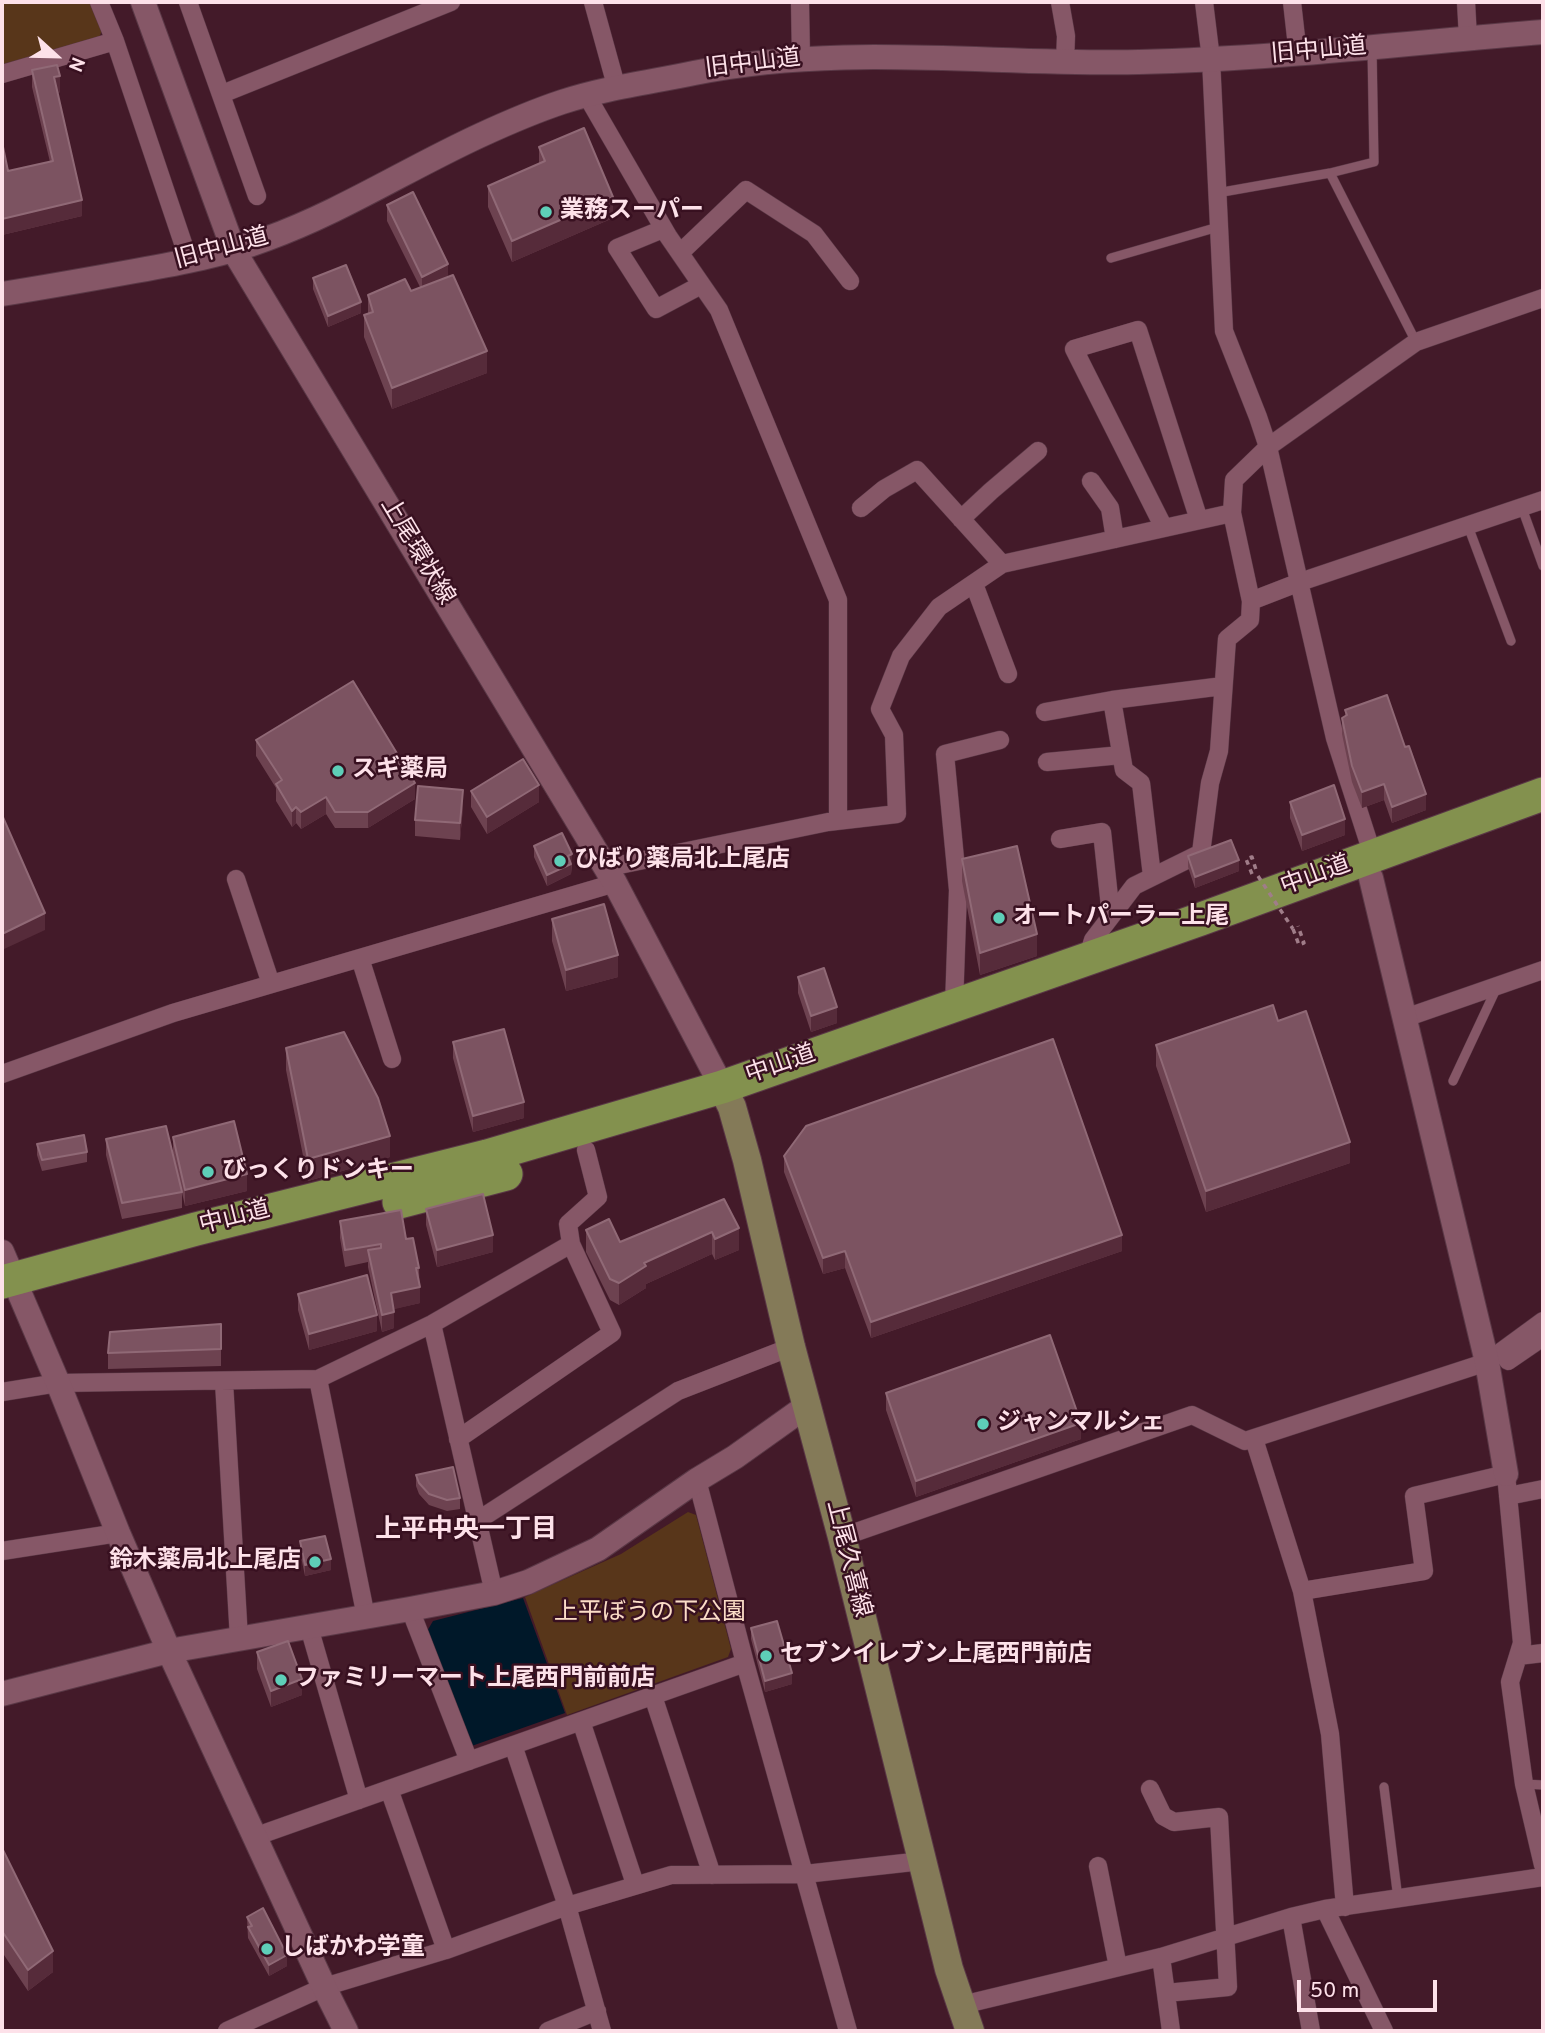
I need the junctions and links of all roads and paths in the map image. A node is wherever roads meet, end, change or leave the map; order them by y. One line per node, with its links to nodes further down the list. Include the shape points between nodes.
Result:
1 (99, 2): 13 (street)
2 (143, 2): 28 (main road, 上尾環状線)
3 (188, 2): 21 (street)
4 (448, 2): 21 (street)
5 (593, 2): 20 (street)
6 (800, 2): 16 (street)
7 (1060, 2): 18 (street)
8 (1204, 2): 17 (street)
9 (1292, 2): 15 (street)
10 (1466, 2): 12 (street)
11 (1543, 32): 12 (main road, 旧中山道)
12 (1468, 38): 14 (main road, 旧中山道)
13 (115, 41): 19 (street); 31 (street)
14 (1372, 47): 15 (main road, 旧中山道); 23 (lane, via 1374,162)
15 (1297, 55): 17 (main road, 旧中山道)
16 (801, 58): 18 (main road, 旧中山道); 20 (main road, 旧中山道, via 750,63)
17 (1211, 59): 18 (main road, 旧中山道); 24 (street)
18 (1065, 62)
19 (2, 74)
20 (617, 89): 22 (main road, 旧中山道)
21 (222, 94): 25 (street)
22 (587, 96): 27 (street); 28 (main road, 旧中山道, via 482,134 314,219)
23 (1330, 173): 24 (lane); 36 (lane)
24 (1217, 193): 26 (street)
25 (257, 196)
26 (1218, 227): 30 (lane); 37 (street, via 1224,331)
27 (663, 229): 29 (street); 33 (street, via 617,248 656,309)
28 (234, 251): 31 (main road, 旧中山道); 67 (main road, 上尾環状線)
29 (680, 253): 32 (street, via 746,190 814,234); 33 (street)
30 (1111, 258)
31 (189, 261): 34 (main road, 旧中山道)
32 (850, 281)
33 (701, 285): 64 (street, via 719,310 838,600)
34 (2, 294)
35 (1543, 298): 36 (street)
36 (1416, 342): 37 (street)
37 (1268, 447): 43 (street, via 1234,480); 51 (street)
38 (1038, 451): 44 (street)
39 (1091, 481): 48 (street, via 1110,508)
40 (1543, 500): 42 (street)
41 (861, 508): 44 (street, via 917,470)
42 (1522, 508): 46 (street); 50 (lane)
43 (1232, 513): 45 (street); 53 (street)
44 (961, 519): 49 (street)
45 (1199, 520): 47 (street); 47 (street, via 1138,330 1074,349)
46 (1468, 526): 51 (street); 54 (lane)
47 (1164, 528): 48 (street)
48 (1115, 539): 49 (street)
49 (1002, 564): 52 (street)
50 (1543, 566)
51 (1300, 582): 53 (street); 66 (street, via 1335,738)
52 (974, 584): 55 (street); 64 (street, via 939,607 901,656 880,709 894,735 897,814)
53 (1251, 601): 56 (street, via 1250,620 1227,639)
54 (1511, 641)
55 (1008, 674)
56 (1223, 686): 57 (street); 68 (street, via 1219,751 1201,853)
57 (1112, 700): 58 (street); 60 (street)
58 (1045, 712)
59 (1000, 740): 78 (street, via 946,754 958,890)
60 (1121, 755): 61 (street); 68 (street, via 1124,770 1141,783)
61 (1047, 762)
62 (1543, 794): 66 (highway, 中山道)
63 (1543, 816): 66 (highway, 中山道)
64 (838, 821): 67 (street)
65 (1060, 839): 71 (street, via 1102,832)
66 (1372, 867): 74 (highway, 中山道); 79 (main road); 83 (highway, 中山道)
67 (610, 876): 73 (street); 83 (main road, 上尾環状線)
68 (1152, 876): 71 (street, via 1134,886)
69 (1255, 876): 72 (path, bridge, via 1293,929 1299,945 1304,943)
70 (236, 878): 76 (street)
71 (1111, 916): 74 (street, via 1093,940)
72 (1298, 926)
73 (360, 958): 76 (street); 80 (street)
74 (1087, 959): 78 (highway, 中山道)
75 (1543, 970): 77 (street)
76 (271, 985): 81 (street, via 173,1013)
77 (1497, 986): 79 (street); 82 (lane)
78 (954, 1006): 83 (highway, 中山道)
79 (1405, 1018): 90 (main road)
80 (392, 1059)
81 (2, 1074)
82 (1453, 1081)
83 (727, 1097): 84 (highway, 中山道); 86 (highway, 中山道, via 196,1229); 92 (main road, 上尾久喜線)
84 (586, 1150): 85 (street, via 598,1197 568,1224); 86 (highway, 中山道, via 458,1187 225,1244)
85 (571, 1244): 88 (street); 96 (street, via 612,1333)
86 (8, 1283): 94 (main road)
87 (1543, 1321): 90 (street)
88 (432, 1324): 91 (street); 96 (street)
89 (1543, 1337): 90 (street)
90 (1488, 1368): 97 (street); 99 (main road)
91 (318, 1379): 93 (street); 108 (street)
92 (801, 1380): 98 (main road, via 735,1457); 101 (street, via 678,1391); 103 (main road, 上尾久喜線)
93 (224, 1382): 94 (street); 110 (street)
94 (58, 1383): 95 (street); 102 (main road)
95 (2, 1392)
96 (458, 1439): 101 (street)
97 (1254, 1439): 103 (street, via 1245,1441 1192,1415); 105 (street)
98 (697, 1480): 106 (main road, via 598,1549); 114 (street)
99 (1507, 1485): 100 (street); 105 (street, via 1414,1496 1424,1571); 113 (street, via 1522,1643)
100 (1543, 1489)
101 (477, 1521): 106 (street)
102 (118, 1533): 104 (street); 111 (main road)
103 (842, 1537): 127 (main road, 上尾久喜線)
104 (2, 1551)
105 (1303, 1591): 136 (street, via 1330,1734)
106 (494, 1593): 107 (main road)
107 (410, 1609): 108 (main road); 119 (street)
108 (366, 1617): 109 (main road)
109 (309, 1627): 110 (main road); 125 (street)
110 (239, 1639): 111 (main road)
111 (169, 1651): 115 (main road); 126 (main road)
112 (1543, 1653): 113 (street)
113 (1518, 1656): 120 (street, via 1510,1682)
114 (745, 1663): 116 (street); 130 (street)
115 (2, 1694)
116 (653, 1696): 117 (street); 131 (street)
117 (581, 1721): 118 (street); 133 (street)
118 (513, 1745): 119 (street); 135 (street)
119 (469, 1761): 123 (street)
120 (1524, 1784): 121 (lane); 128 (street)
121 (1543, 1785)
122 (1384, 1787): 134 (lane)
123 (389, 1789): 125 (street); 140 (street)
124 (1150, 1789): 139 (street, via 1163,1816 1174,1822 1219,1817)
125 (359, 1800): 126 (street)
126 (254, 1837): 143 (main road)
127 (922, 1861): 130 (street); 146 (main road, 上尾久喜線)
128 (1543, 1864)
129 (1098, 1866): 142 (street)
130 (805, 1874): 131 (street); 151 (street)
131 (712, 1875): 133 (street, via 671,1875)
132 (1543, 1877): 134 (street)
133 (635, 1884): 135 (street)
134 (1398, 1899): 136 (street)
135 (567, 1906): 140 (street); 145 (street)
136 (1345, 1907): 137 (street)
137 (1325, 1909): 138 (street); 154 (street)
138 (1291, 1917): 139 (street); 153 (street)
139 (1225, 1937): 141 (street); 144 (street, via 1228,1987)
140 (446, 1950): 143 (street)
141 (1161, 1957): 142 (street); 144 (street)
142 (1118, 1967): 146 (street)
143 (324, 1987): 147 (street); 148 (main road)
144 (1166, 1993): 152 (street)
145 (597, 2011): 149 (street); 150 (street)
146 (966, 2018)
147 (227, 2031)
148 (346, 2031)
149 (548, 2031)
150 (603, 2031)
151 (848, 2031)
152 (1171, 2031)
153 (1311, 2031)
154 (1384, 2031)

